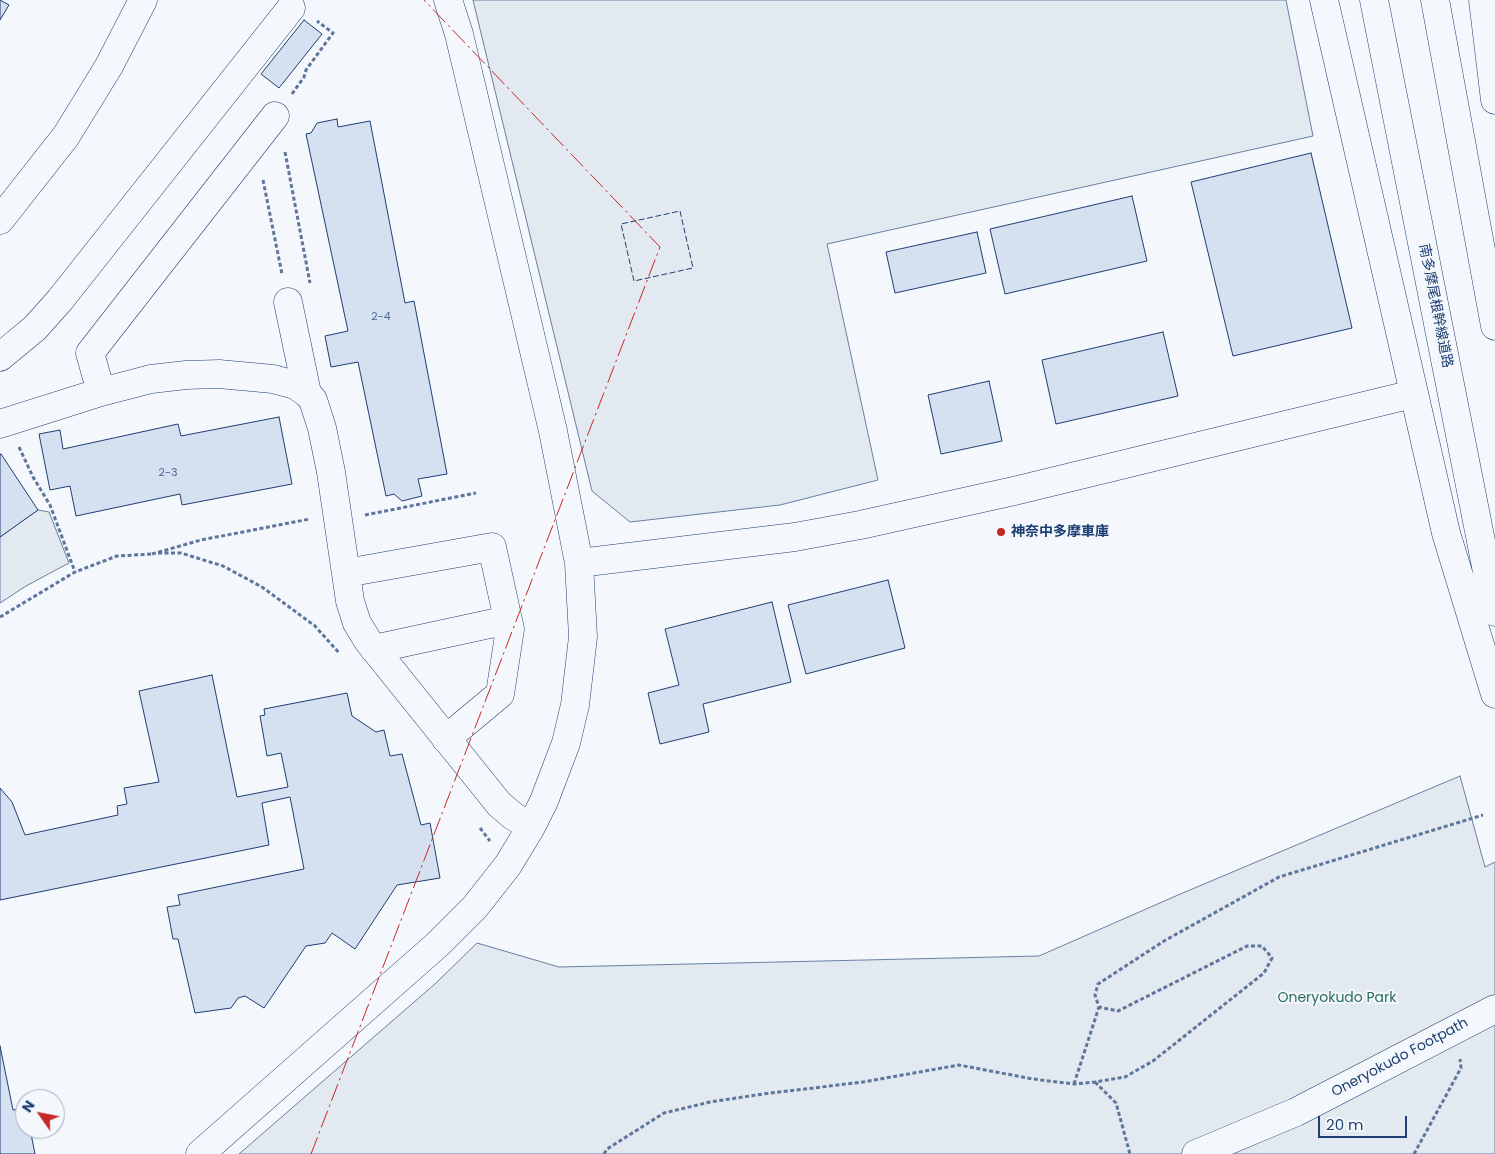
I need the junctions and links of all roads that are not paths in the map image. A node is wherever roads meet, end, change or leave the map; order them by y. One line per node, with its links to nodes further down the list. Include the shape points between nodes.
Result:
1 (143, 0): 10 (street, via 110,66 66,136)
2 (448, 0): 18 (street, via 459,34 552,431)
3 (1324, 0): 16 (street)
4 (1374, 0): 20 (street, 南多摩尾根幹線道路)
5 (1435, 0): 12 (street)
6 (1483, 0): 8 (street)
7 (291, 8): 13 (street, via 60,300 36,328)
8 (1495, 100)
9 (275, 116): 14 (street, via 90,353)
10 (0, 220)
11 (288, 302): 15 (street)
12 (1495, 326)
13 (0, 357)
14 (101, 392): 15 (street, via 151,379 219,374 272,379 294,385); 17 (street)
15 (307, 393): 19 (street, via 313,400 350,514)
16 (1413, 394): 18 (street, via 1024,489 860,525 795,537); 23 (street, via 1446,533)
17 (8, 431)
18 (579, 563): 25 (street, via 583,636 575,705 553,780)
19 (346, 573): 21 (street, via 492,547); 22 (street, via 357,622)
20 (1495, 612)
21 (508, 620): 22 (street); 24 (street, via 510,629 500,694)
22 (374, 649): 24 (street)
23 (1495, 694)
24 (446, 739): 25 (street, via 499,804)
25 (531, 827): 27 (street, via 492,887 458,926)
26 (1495, 1008): 28 (street, Oneryokudo Footpath, via 1296,1112)
27 (200, 1154)
28 (1196, 1154)

